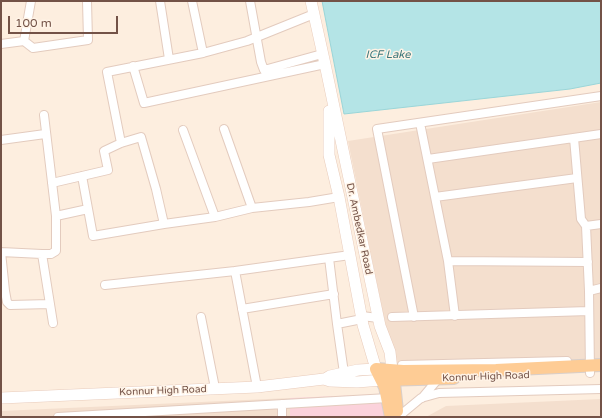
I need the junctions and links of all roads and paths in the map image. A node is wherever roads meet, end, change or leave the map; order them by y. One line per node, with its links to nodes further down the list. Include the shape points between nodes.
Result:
1 (31, 1): 9 (street)
2 (87, 1): 9 (street, via 88,40 33,48)
3 (160, 1): 12 (street)
4 (192, 1): 11 (street)
5 (250, 1): 8 (street)
6 (311, 1): 7 (main road, Dr. Ambedkar Road)
7 (314, 14): 8 (street); 13 (main road, Dr. Ambedkar Road)
8 (256, 37): 11 (street); 13 (street, via 264,70)
9 (24, 41): 10 (street)
10 (1, 44)
11 (203, 53): 12 (street)
12 (169, 59): 14 (street)
13 (324, 59): 14 (street, via 144,103); 15 (main road, Dr. Ambedkar Road)
14 (133, 66): 25 (street, via 107,72)
15 (329, 86): 31 (main road, Dr. Ambedkar Road, via 329,154); 58 (main road, Dr. Ambedkar Road)
16 (601, 96): 18 (street)
17 (44, 115): 21 (street)
18 (420, 123): 26 (street); 57 (street, via 377,129)
19 (224, 129): 32 (street)
20 (183, 130): 35 (street)
21 (46, 134): 24 (street); 29 (street)
22 (601, 134): 23 (street)
23 (574, 138): 26 (street); 28 (street)
24 (1, 140)
25 (121, 143): 27 (street, via 104,151 108,170); 36 (street, via 141,137)
26 (428, 159): 30 (street)
27 (82, 176): 29 (street); 33 (street)
28 (577, 178): 30 (street); 38 (street, via 581,219)
29 (52, 183): 34 (street)
30 (435, 196): 43 (street)
31 (339, 197): 32 (street); 41 (main road, Dr. Ambedkar Road)
32 (252, 208): 35 (street)
33 (88, 209): 34 (street); 36 (street, via 93,236)
34 (56, 216): 40 (street, via 56,251)
35 (215, 217): 36 (street)
36 (164, 224)
37 (601, 224): 38 (street)
38 (586, 226): 44 (street)
39 (1, 252): 40 (street); 50 (street, via 7,302 10,305)
40 (42, 254): 50 (street)
41 (350, 255): 42 (street); 55 (main road, Dr. Ambedkar Road)
42 (330, 258): 45 (street); 49 (street)
43 (448, 261): 44 (street); 53 (street)
44 (588, 262): 48 (street)
45 (235, 271): 46 (street); 51 (street)
46 (105, 285)
47 (601, 288): 48 (street)
48 (589, 291): 52 (street)
49 (334, 294): 51 (street); 60 (street)
50 (50, 304): 59 (street)
51 (242, 309): 68 (street)
52 (589, 311): 53 (street); 62 (street)
53 (455, 316): 57 (street)
54 (201, 317): 69 (street)
55 (362, 317): 58 (street); 60 (street); 65 (main road, Dr. Ambedkar Road)
56 (392, 317): 57 (street)
57 (414, 317)
58 (378, 318): 63 (main road, Dr. Ambedkar Road)
59 (53, 323)
60 (337, 324): 64 (street)
61 (601, 360): 62 (street)
62 (594, 368): 63 (main road); 67 (main road, Konnur High Road)
63 (396, 372): 65 (main road); 67 (main road, Konnur High Road); 80 (main road)
64 (344, 373): 65 (main road, Konnur High Road, via 358,370); 66 (main road, Konnur High Road)
65 (379, 374): 66 (main road, Konnur High Road, via 357,382 330,382); 72 (main road)
66 (324, 379): 68 (main road, Konnur High Road)
67 (438, 379): 73 (street)
68 (257, 386): 69 (main road, Konnur High Road)
69 (215, 388): 71 (main road, Konnur High Road)
70 (601, 389): 73 (street, via 438,393)
71 (1, 398)
72 (388, 398): 74 (street); 79 (main road)
73 (421, 398): 80 (street)
74 (282, 404): 75 (street); 78 (street)
75 (194, 413): 76 (street)
76 (120, 415): 77 (street)
77 (58, 417)
78 (282, 417)
79 (391, 417)
80 (398, 417)

